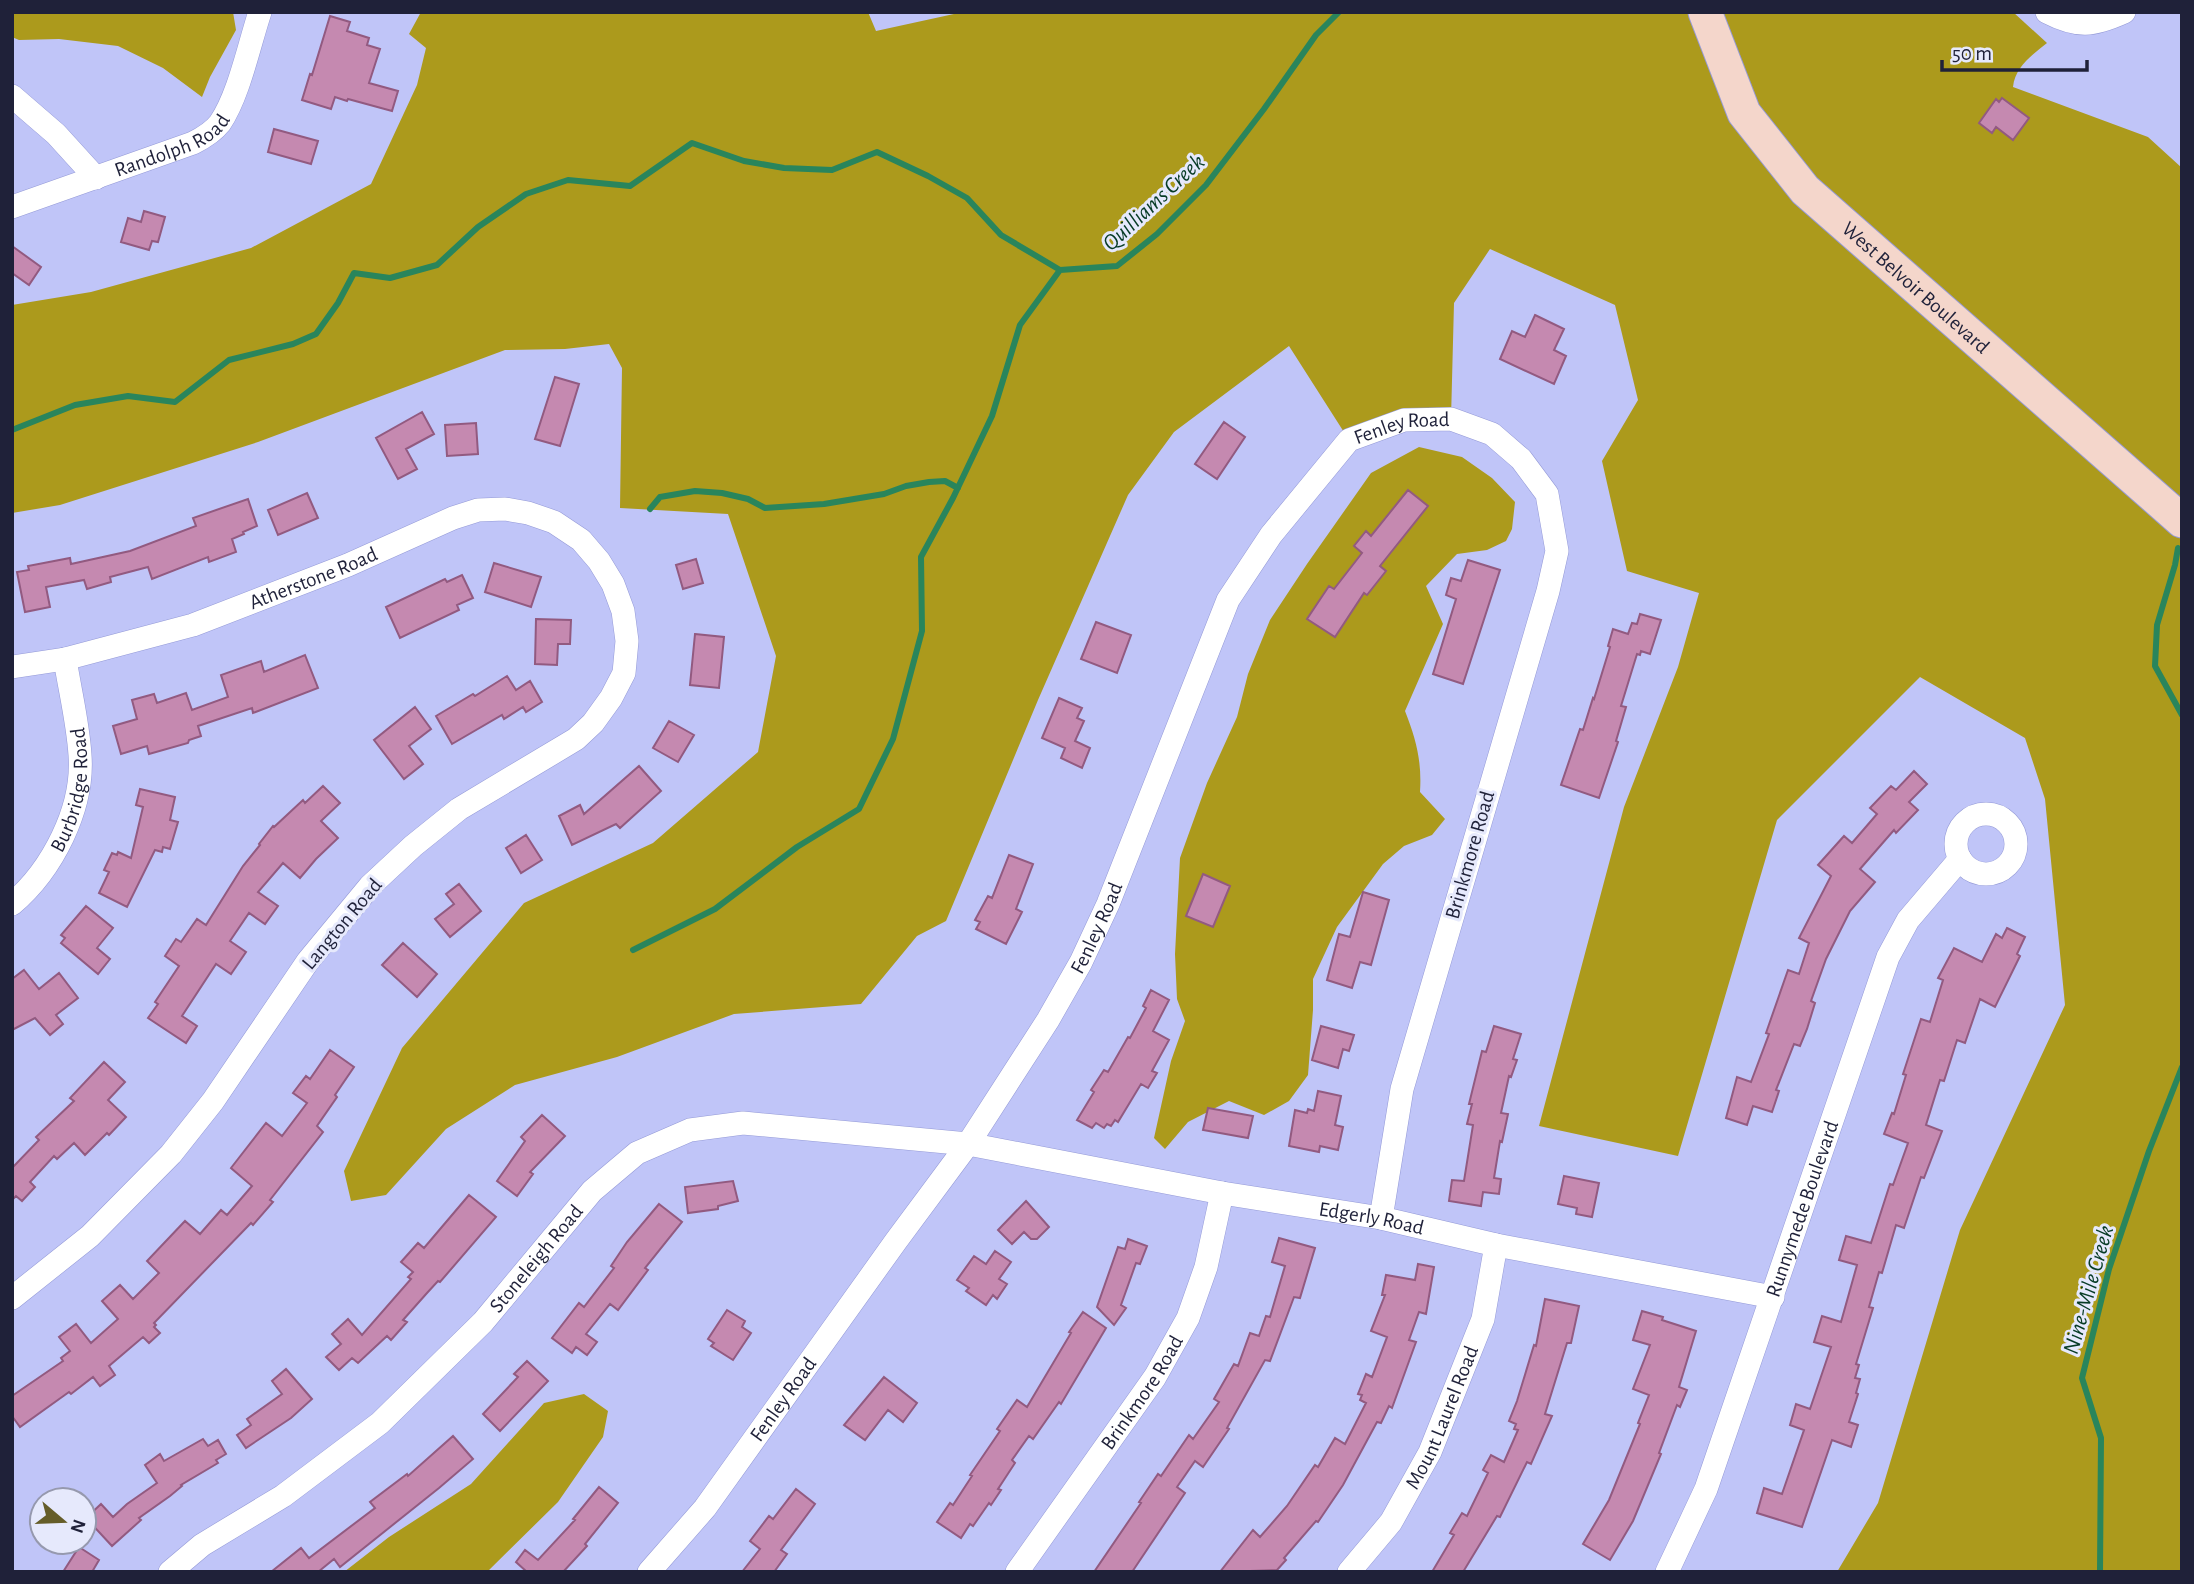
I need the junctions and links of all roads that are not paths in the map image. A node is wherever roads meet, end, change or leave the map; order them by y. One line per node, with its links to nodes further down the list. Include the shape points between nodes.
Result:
1 (260, 12): 6 (street, Randolph Road, via 219,124 193,143)
2 (1705, 12): 9 (street, West Belvoir Boulevard, via 1744,113 1805,190)
3 (2048, 12): 4 (street, via 2085,24)
4 (2124, 12)
5 (12, 96): 6 (street, via 56,134)
6 (96, 178): 7 (street, Randolph Road)
7 (12, 207)
8 (1547, 494): 15 (street, Fenley Road, via 1521,458 1492,434 1451,419 1404,420 1349,440 1271,535 1228,600 1081,962); 17 (street, Brinkmore Road, via 1558,551 1402,1089)
9 (2182, 520)
10 (599, 561): 11 (street, Atherstone Road, via 582,540 554,522 505,509 478,510 193,625); 20 (street, Langton Road, via 614,584 628,641 624,673 593,723 576,739 459,809 370,886 308,961 213,1101 171,1154 90,1236)
11 (65, 659): 12 (street, Atherstone Road); 14 (street, Burbridge Road, via 80,757 77,796 47,864)
12 (12, 667)
13 (1960, 859): 19 (street, Runnymede Boulevard, via 1908,920 1888,957)
14 (12, 904)
15 (968, 1144): 16 (street, Edgerly Road); 21 (street, Stoneleigh Road, via 743,1123 690,1130 637,1153 592,1191 483,1322 380,1423 283,1496 202,1545); 22 (street, Fenley Road, via 705,1508)
16 (1223, 1194): 17 (street, Edgerly Road); 23 (street, Brinkmore Road, via 1188,1318 1156,1377)
17 (1381, 1218): 18 (street, Edgerly Road)
18 (1496, 1245): 19 (street, Edgerly Road); 24 (street, Mount Laurel Road, via 1483,1319 1430,1452 1391,1522)
19 (1773, 1297): 25 (street, Runnymede Boulevard, via 1706,1489)
20 (12, 1298)
21 (170, 1572)
22 (649, 1572)
23 (1017, 1572)
24 (1349, 1572)
25 (1667, 1572)

